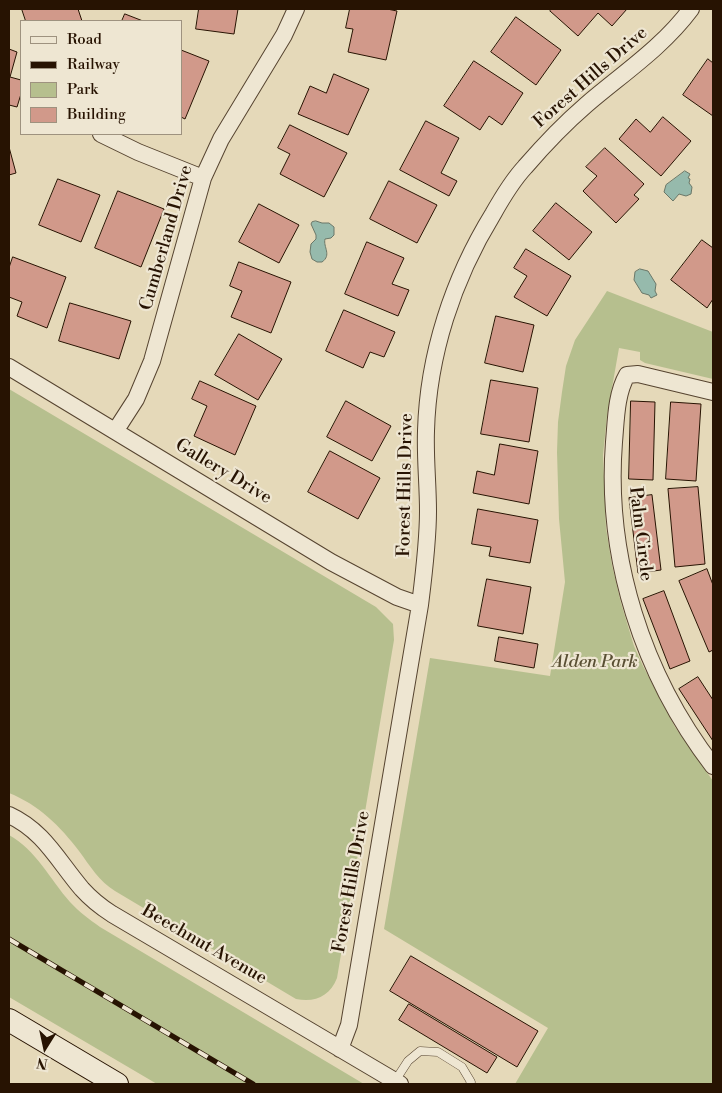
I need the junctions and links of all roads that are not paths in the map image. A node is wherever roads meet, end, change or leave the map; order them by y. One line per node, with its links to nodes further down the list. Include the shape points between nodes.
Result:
1 (296, 9): 4 (street, Cumberland Drive, via 222,139)
2 (691, 9): 8 (street, Forest Hills Drive, via 658,46 586,105 522,169 471,254 439,338 431,380 426,432 427,553)
3 (103, 135): 4 (street)
4 (204, 178): 7 (street, Cumberland Drive, via 152,361 136,399)
5 (9, 367): 7 (street, Gallery Drive)
6 (713, 392): 9 (street, Palm Circle, via 638,374 627,375 622,384 616,417 612,460 617,543 634,617 663,687)
7 (116, 430): 8 (street, Gallery Drive, via 331,562)
8 (420, 605): 12 (street, Forest Hills Drive, via 349,1025)
9 (713, 766)
10 (9, 815): 12 (street, Beechnut Avenue, via 46,842 96,903)
11 (9, 1020): 14 (street)
12 (340, 1049): 13 (street, Beechnut Avenue)
13 (398, 1083): 15 (lane, via 408,1061 420,1051 438,1052 462,1067)
14 (117, 1084)
15 (470, 1084)

